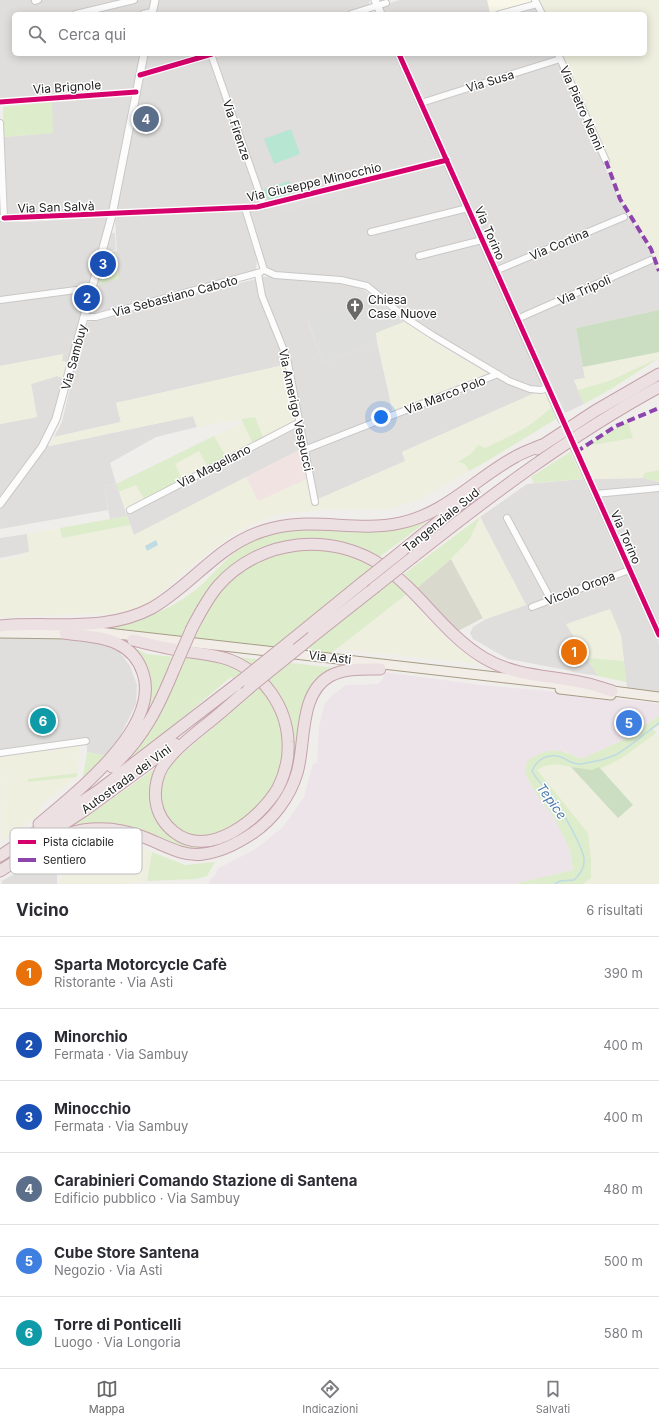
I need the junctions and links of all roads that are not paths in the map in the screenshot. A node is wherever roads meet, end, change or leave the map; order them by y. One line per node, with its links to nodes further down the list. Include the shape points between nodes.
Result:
1 (134, 0): 5 (street)
2 (155, 0): 6 (street)
3 (379, 2): 7 (street); 8 (street)
4 (536, 2): 9 (street); 10 (street)
5 (84, 12)
6 (152, 12)
7 (356, 12)
8 (381, 12)
9 (506, 12)
10 (541, 12)
11 (144, 56): 16 (street, Via Sambuy)
12 (205, 56): 16 (street)
13 (213, 56): 23 (street, Via Firenze)
14 (400, 56): 19 (street, Via Torino)
15 (559, 56): 19 (street, Via Susa); 22 (street, Via Pietro Nenni)
16 (140, 75): 17 (street, Via Sambuy)
17 (136, 92): 18 (street, Via Brignole); 26 (street, Via Sambuy)
18 (0, 102)
19 (421, 103): 21 (street, Via Torino)
20 (0, 122): 28 (street)
21 (446, 160): 23 (street, Via Giuseppe Minocchio); 25 (street, Via Torino)
22 (606, 161)
23 (264, 206): 24 (street, Via Giuseppe Minocchio)
24 (245, 208): 26 (street, Via Giuseppe Minocchio); 33 (street)
25 (468, 208): 29 (street); 30 (street, Via Torino)
26 (112, 215): 28 (street, Via San Salvà); 36 (street, Via Sambuy)
27 (624, 217): 34 (street, Via Cortina)
28 (2, 218)
29 (371, 232)
30 (482, 240): 31 (street); 34 (street, Via Torino)
31 (419, 256)
32 (651, 260): 39 (street, Via Tripoli)
33 (264, 270): 35 (street, Via Sebastiano Caboto); 40 (street, via 276,275 341,280 367,286 413,322)
34 (495, 270): 39 (street, Via Torino)
35 (258, 274): 38 (street, Via Sebastiano Caboto, via 96,317); 45 (street, Via Amerigo Vespucci, via 262,296 286,358)
36 (92, 290): 37 (street, via 61,291); 38 (street, Via Sambuy)
37 (0, 300)
38 (84, 317): 52 (street, Via Sambuy, via 53,427 42,447)
39 (517, 319): 43 (street, Via Torino)
40 (498, 374): 43 (street, via 520,386); 48 (street, Via Marco Polo)
41 (659, 374): 46 (highway, Tangenziale Sud, via 595,410)
42 (659, 387): 65 (highway, Tangenziale Sud, bridge, via 601,421 485,500)
43 (548, 388): 44 (street, Via Torino)
44 (562, 420)
45 (298, 422): 48 (street, Via Amerigo Vespucci); 53 (street, Via Magellano)
46 (542, 445): 58 (highway, via 514,457 421,518 377,526 306,522 261,531 237,542 166,599 137,615 79,624); 64 (highway, Tangenziale Sud, bridge, via 477,490)
47 (574, 447): 50 (street, Via Torino)
48 (304, 450): 51 (street, Via Amerigo Vespucci)
49 (659, 488): 50 (street)
50 (595, 494): 55 (street, Via Torino)
51 (315, 502)
52 (0, 504)
53 (130, 510)
54 (507, 518): 56 (street)
55 (629, 570): 56 (street, Vicolo Oropa); 61 (street, Via Torino)
56 (551, 600): 57 (street, Vicolo Oropa)
57 (532, 607)
58 (0, 627): 66 (main road, Via Asti, via 88,630)
59 (0, 633): 60 (main road, Via Asti)
60 (65, 633): 62 (main road, Via Asti); 71 (highway, via 109,641 127,649 141,668 146,690 140,714 118,751)
61 (659, 635)
62 (133, 640): 63 (main road, Via Asti); 65 (highway, via 222,658 244,667 268,688 277,701 288,735 285,771 267,805 240,828 220,838 204,842 178,836 161,819 157,809 156,785 160,772 179,748)
63 (380, 669): 68 (main road, Via Asti, via 504,681); 75 (highway, via 344,671 328,677 313,694 305,716 297,773 289,793 276,812 259,829 239,843 202,855 187,854)
64 (237, 684): 73 (highway, Autostrada dei Vini, via 92,795)
65 (249, 688): 74 (highway, Autostrada dei Vini, via 118,787)
66 (612, 691): 67 (main road, Via Asti); 71 (highway, bridge, via 589,684 534,676 486,659 450,633 420,600 385,568 361,554 323,544 282,547 246,563 218,586 203,606 192,628 152,720 128,751 86,790)
67 (659, 697)
68 (659, 702)
69 (86, 740): 70 (street)
70 (0, 753)
71 (39, 824): 72 (highway)
72 (33, 828)
73 (42, 828)
74 (56, 828)
75 (142, 838)
76 (10, 843): 78 (highway)
77 (10, 849): 79 (highway, Autostrada dei Vini)
78 (0, 850)
79 (0, 856)
80 (10, 858): 81 (highway, Autostrada dei Vini)
81 (0, 865)
82 (10, 866): 83 (highway)
83 (0, 872)

